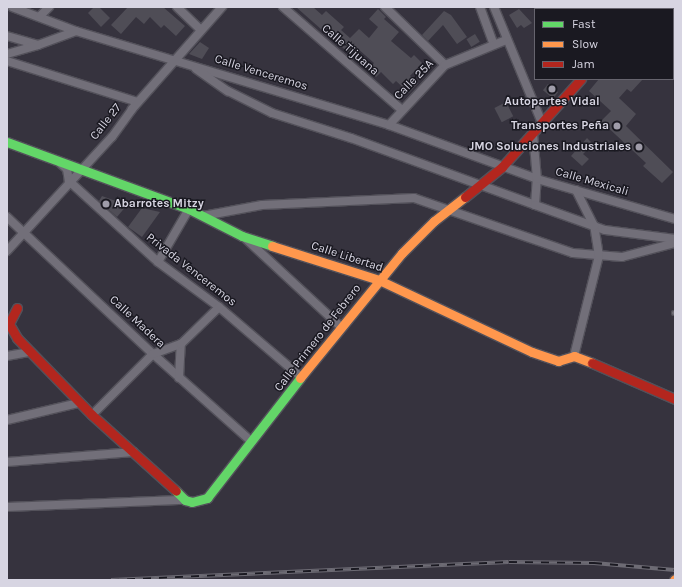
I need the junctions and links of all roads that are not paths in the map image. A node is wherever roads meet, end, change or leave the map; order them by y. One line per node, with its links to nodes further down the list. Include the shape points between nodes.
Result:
1 (12, 7): 9 (street, Calle Venceremos)
2 (49, 7): 9 (street)
3 (177, 7): 10 (street)
4 (222, 7): 10 (street, Calle 27)
5 (283, 7): 23 (street, Calle Tijuana)
6 (385, 7): 20 (street)
7 (480, 7): 15 (street)
8 (494, 7): 13 (street)
9 (40, 16): 11 (street, Calle Venceremos)
10 (201, 30): 17 (street, Calle 27)
11 (76, 31): 14 (street); 17 (street, Calle Venceremos)
12 (7, 36): 14 (street)
13 (506, 40): 15 (street, Calle 25A); 24 (street)
14 (38, 45): 16 (street)
15 (494, 45): 20 (street, Calle 25A)
16 (7, 54)
17 (175, 59): 19 (street, Calle Venceremos); 22 (street, Calle 27)
18 (7, 61): 22 (street)
19 (190, 64): 25 (street, Calle Venceremos); 33 (street, via 228,91 272,113 351,138)
20 (445, 65): 23 (street, Calle 25A)
21 (580, 80): 24 (street, Calle Primero de Febrero)
22 (138, 102): 30 (street, Calle 27, via 112,138)
23 (402, 110): 25 (street, Calle 25A)
24 (542, 123): 26 (street, Calle Primero de Febrero)
25 (389, 125): 29 (street, Calle Venceremos)
26 (533, 133): 29 (street, Calle Primero de Febrero); 31 (street)
27 (7, 143): 28 (street, Calle Libertad)
28 (55, 160): 30 (street, Calle Libertad); 32 (street, Privada Venceremos, via 67,169)
29 (502, 167): 31 (street, Calle Mexicali); 33 (street, Calle Primero de Febrero)
30 (80, 170): 32 (street, Calle 27); 36 (street, Calle Libertad)
31 (537, 179): 34 (street, Calle Mexicali); 35 (street)
32 (69, 181): 42 (street, Calle 27); 48 (street, Privada Venceremos)
33 (480, 186): 35 (street); 37 (street, Calle Primero de Febrero)
34 (576, 190): 40 (street, Calle Mexicali); 41 (street)
35 (535, 205): 41 (street)
36 (189, 209): 38 (street, Calle Libertad); 48 (street)
37 (447, 210): 38 (street, via 414,198 390,197 333,204 262,206); 47 (street, via 562,250); 49 (street, Calle Primero de Febrero, via 420,234)
38 (202, 216): 43 (street, Calle Libertad)
39 (7, 217): 42 (street, Calle Madera)
40 (675, 219)
41 (594, 226): 44 (street); 47 (street)
42 (24, 232): 46 (street, Calle 27); 55 (street, Calle Madera)
43 (242, 236): 49 (street, Calle Libertad); 52 (street)
44 (675, 239)
45 (675, 243): 47 (street, via 632,256)
46 (7, 250)
47 (599, 256): 57 (street)
48 (158, 262): 50 (street, Privada Venceremos)
49 (379, 280): 52 (street, Calle Primero de Febrero); 57 (street, Calle Libertad, via 532,352 558,361)
50 (219, 307): 53 (street); 58 (street, Privada Venceremos)
51 (17, 308): 54 (street, via 9,324)
52 (340, 326): 58 (street, Calle Primero de Febrero)
53 (181, 344): 55 (street); 59 (street)
54 (29, 352): 56 (street); 61 (street)
55 (153, 354): 59 (street, Calle Madera); 62 (street)
56 (7, 356)
57 (574, 356): 60 (street)
58 (302, 377): 64 (street, Calle Primero de Febrero)
59 (179, 378): 64 (street, Calle Madera)
60 (675, 399)
61 (79, 403): 62 (street); 63 (street)
62 (92, 415): 65 (street)
63 (7, 420)
64 (252, 442): 67 (street, Calle Primero de Febrero, via 214,492 199,501)
65 (134, 452): 66 (street); 67 (street)
66 (7, 462)
67 (185, 500): 68 (street)
68 (7, 507)

